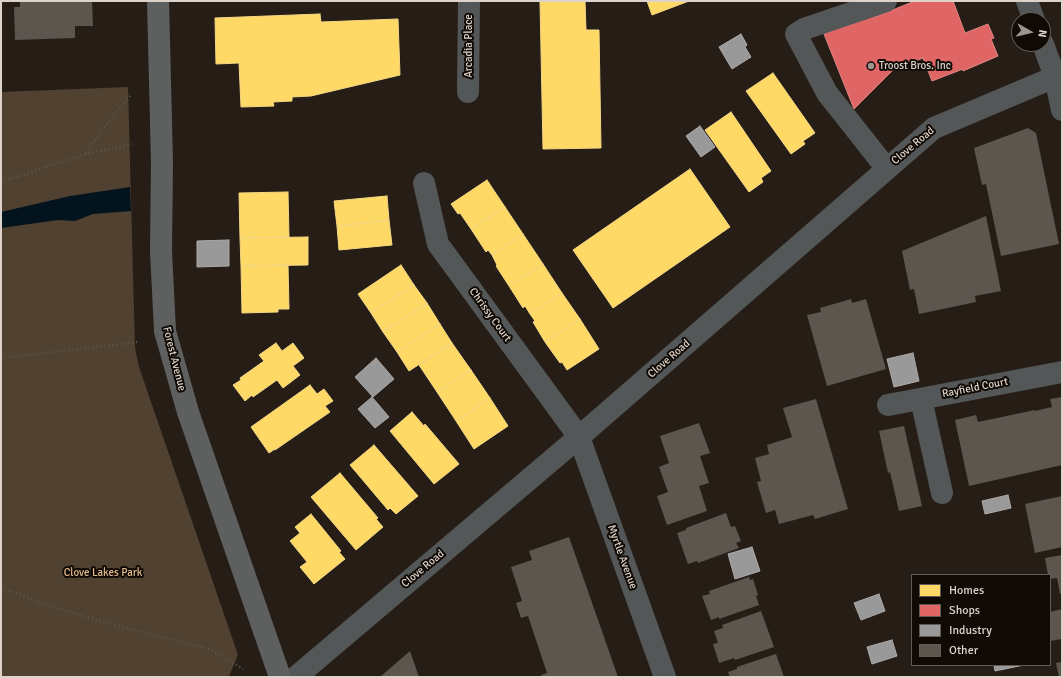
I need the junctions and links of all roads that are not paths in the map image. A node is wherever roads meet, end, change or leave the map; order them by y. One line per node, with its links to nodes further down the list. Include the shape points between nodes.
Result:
1 (158, 1): 17 (main road, Forest Avenue, via 162,162 161,251 165,331 188,412)
2 (469, 1): 8 (street, Arcadia Place)
3 (886, 1): 10 (street, via 796,34 828,93)
4 (1027, 1): 5 (street)
5 (1031, 12)
6 (1047, 52): 7 (street)
7 (1058, 76): 9 (street); 10 (street, Clove Road, via 934,128)
8 (468, 92)
9 (1062, 110)
10 (887, 169): 15 (street, Clove Road)
11 (424, 183): 15 (street, Chrissy Court, via 438,244)
12 (1062, 372): 13 (street, Rayfield Court)
13 (921, 399): 14 (street, Rayfield Court); 16 (street)
14 (888, 405)
15 (579, 436): 18 (street, Clove Road); 19 (street, Myrtle Avenue)
16 (942, 493)
17 (280, 677)
18 (296, 677)
19 (665, 677)

